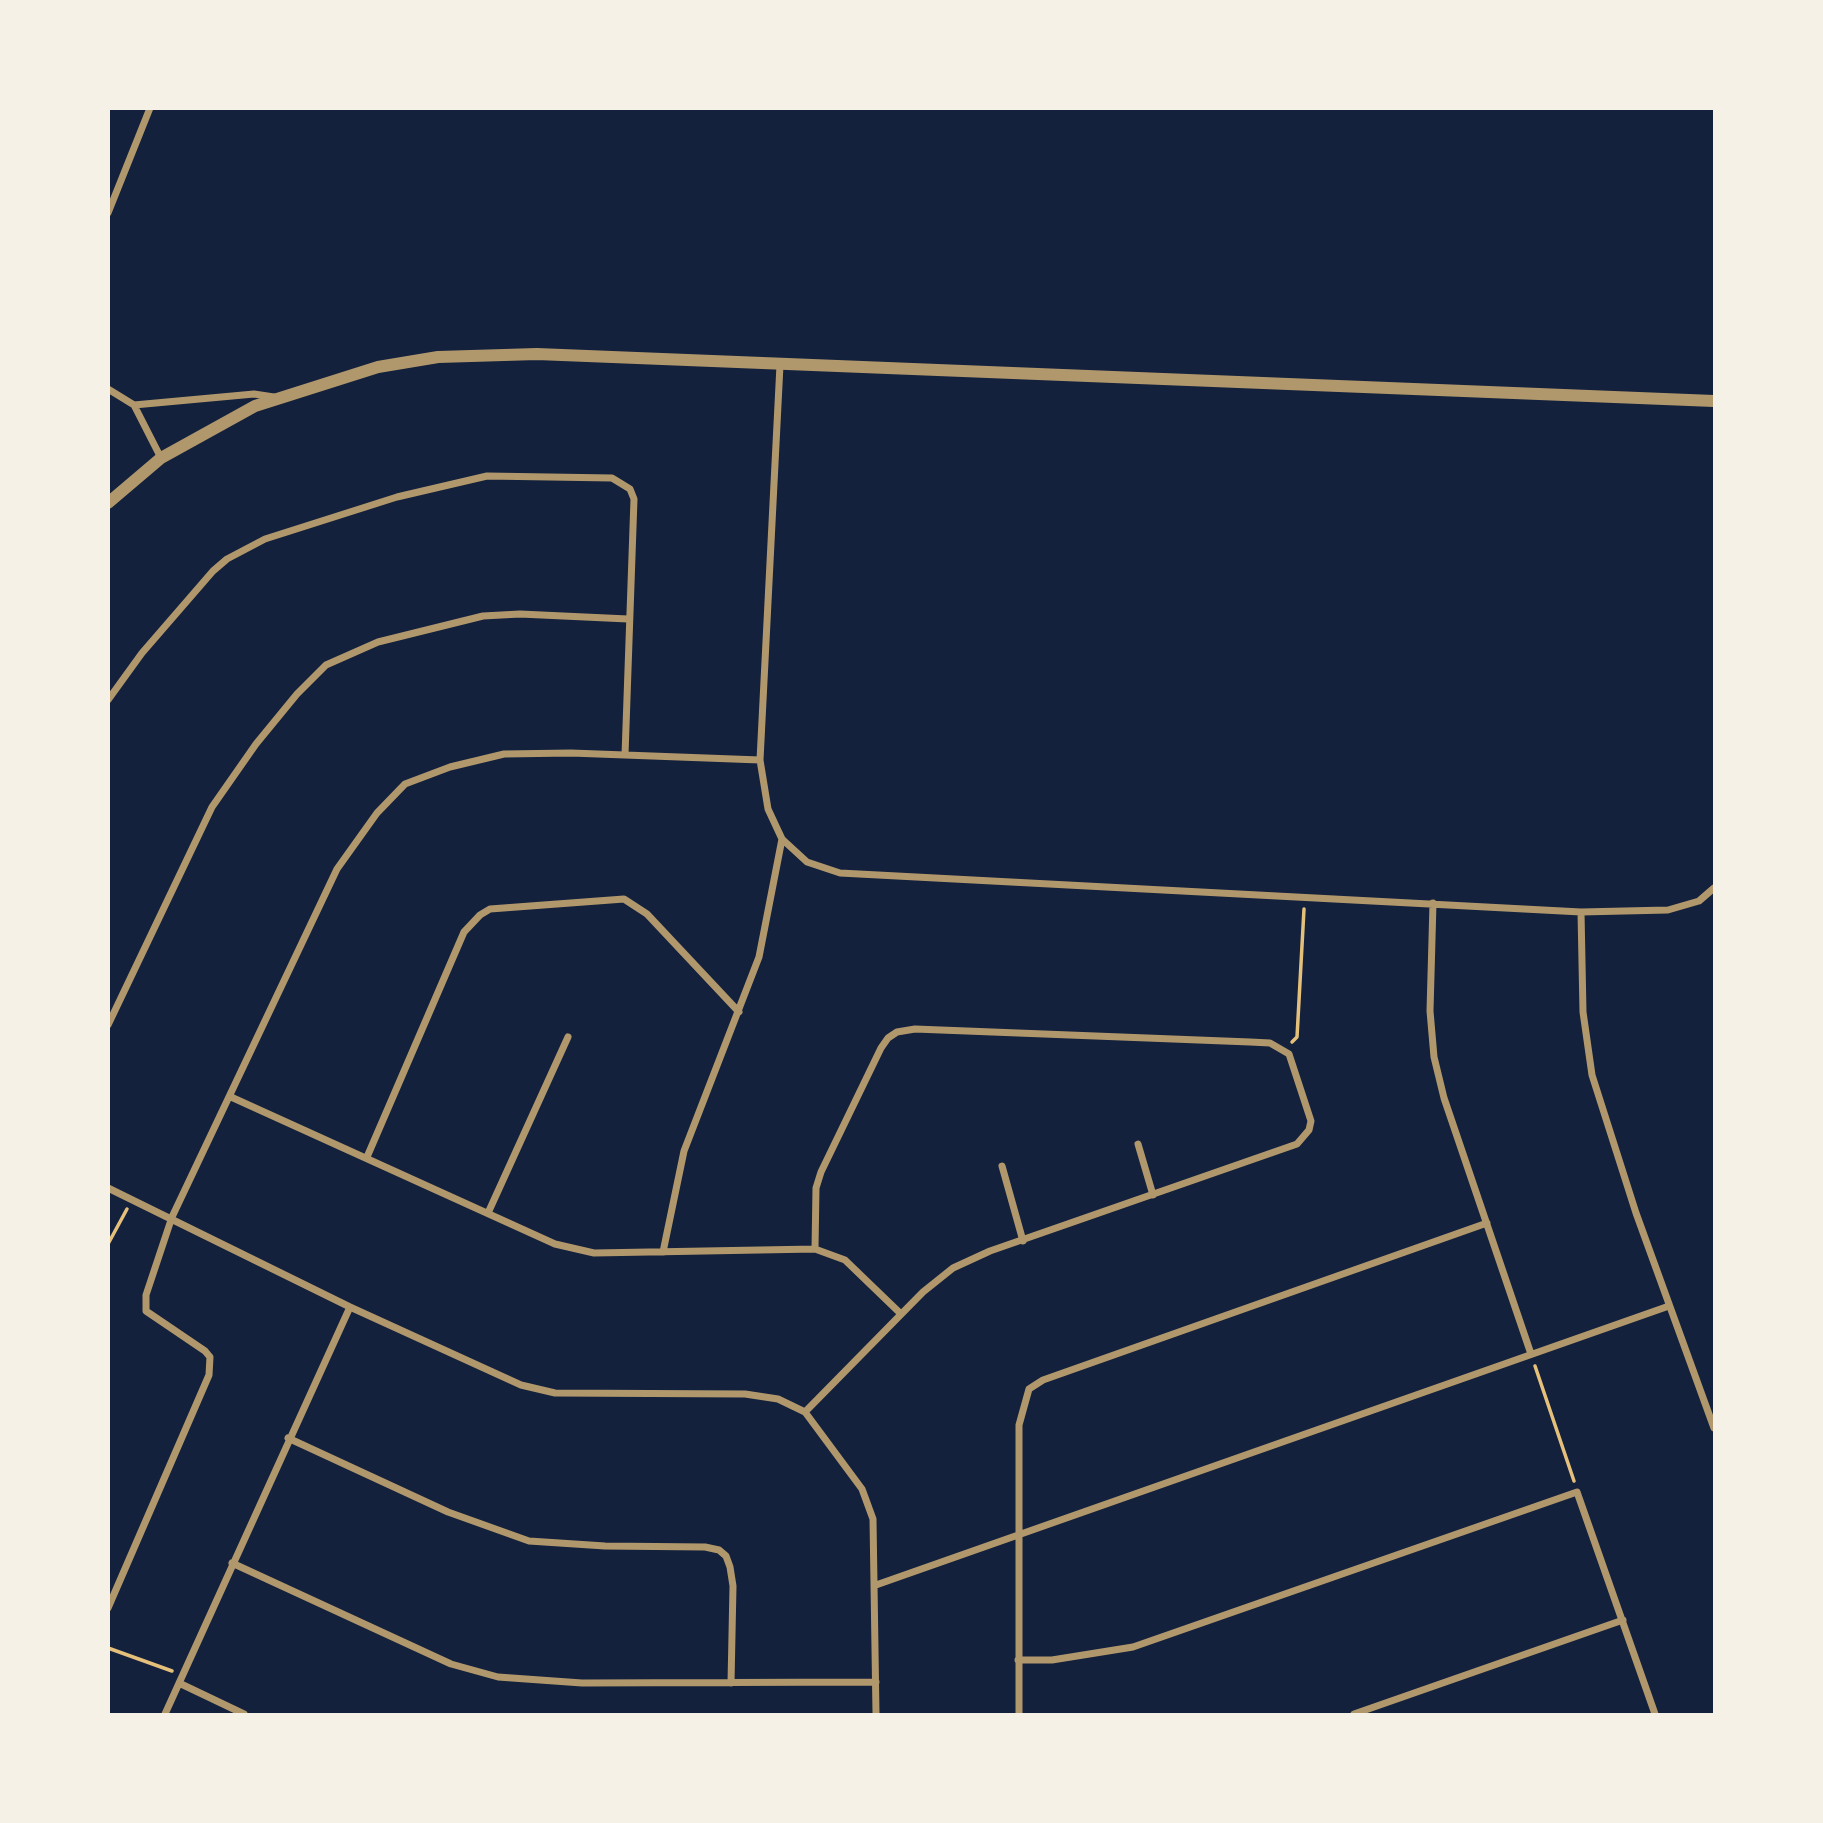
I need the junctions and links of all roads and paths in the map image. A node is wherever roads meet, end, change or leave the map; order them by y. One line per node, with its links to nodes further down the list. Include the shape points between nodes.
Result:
1 (150, 108): 2 (street)
2 (108, 213)
3 (780, 365): 5 (street, via 537,354 438,357 378,367); 6 (street); 13 (street)
4 (108, 389): 7 (street)
5 (279, 397): 7 (street, via 254,394); 8 (street, via 223,421)
6 (1714, 401)
7 (134, 405): 8 (street)
8 (161, 458): 9 (street)
9 (108, 503)
10 (628, 619): 11 (street, via 634,499 630,489 612,478 487,477 343,513 265,539 227,559 193,592); 12 (street); 20 (street, via 483,616 378,642 326,665 263,736 212,807)
11 (108, 700)
12 (625, 755): 13 (street); 23 (street, via 504,754 420,777 398,789 337,869)
13 (760, 760): 14 (street, via 768,809)
14 (782, 839): 16 (street, via 807,862 840,873); 19 (street, via 767,927)
15 (1714, 888): 18 (street, via 1699,901 1668,910)
16 (1304, 897): 17 (street); 22 (path, via 1297,1037)
17 (1433, 903): 18 (street); 32 (street, via 1430,1011 1434,1057)
18 (1581, 912): 37 (street, via 1583,1012 1592,1075)
19 (738, 1012): 25 (street, via 647,914 624,899 490,909 464,932); 36 (street, via 684,1151)
20 (108, 1025)
21 (568, 1037): 30 (street)
22 (1286, 1049): 28 (street, via 1311,1121 1305,1136 1297,1144); 35 (street, via 1250,1042 915,1029 897,1032 881,1048 821,1172 816,1188)
23 (231, 1097): 25 (street); 31 (street)
24 (1138, 1144): 28 (street)
25 (367, 1157): 30 (street)
26 (1002, 1166): 33 (street)
27 (108, 1188): 29 (street)
28 (1153, 1195): 33 (street)
29 (132, 1199): 31 (street); 34 (path)
30 (488, 1213): 36 (street, via 576,1250)
31 (172, 1217): 38 (street); 48 (street, via 146,1296 146,1311 205,1351 210,1357 209,1375)
32 (1487, 1223): 40 (street); 45 (street, via 1056,1375 1029,1389 1019,1425)
33 (1023, 1241): 39 (street, via 953,1268)
34 (108, 1244)
35 (815, 1249): 36 (street); 39 (street, via 845,1260)
36 (663, 1252)
37 (1669, 1306): 40 (street); 42 (street)
38 (350, 1307): 41 (street, via 537,1389 745,1394 778,1399); 43 (street)
39 (901, 1314): 41 (street)
40 (1531, 1354): 44 (path); 45 (street)
41 (805, 1412): 47 (street, via 869,1504)
42 (1714, 1428)
43 (288, 1438): 46 (street); 54 (street, via 448,1512 529,1541 719,1550 730,1567 733,1586)
44 (1577, 1492): 49 (street); 51 (street, via 1133,1647)
45 (1017, 1535): 47 (street); 51 (street)
46 (232, 1563): 52 (street); 54 (street, via 469,1671 540,1681)
47 (876, 1586): 53 (street)
48 (108, 1608)
49 (1623, 1620): 59 (street); 60 (street)
50 (108, 1647): 52 (path)
51 (1018, 1660): 58 (street)
52 (180, 1679): 55 (street); 56 (street)
53 (876, 1682): 54 (street); 57 (street)
54 (731, 1683)
55 (164, 1714)
56 (244, 1714)
57 (876, 1714)
58 (1019, 1714)
59 (1354, 1714)
60 (1655, 1714)

